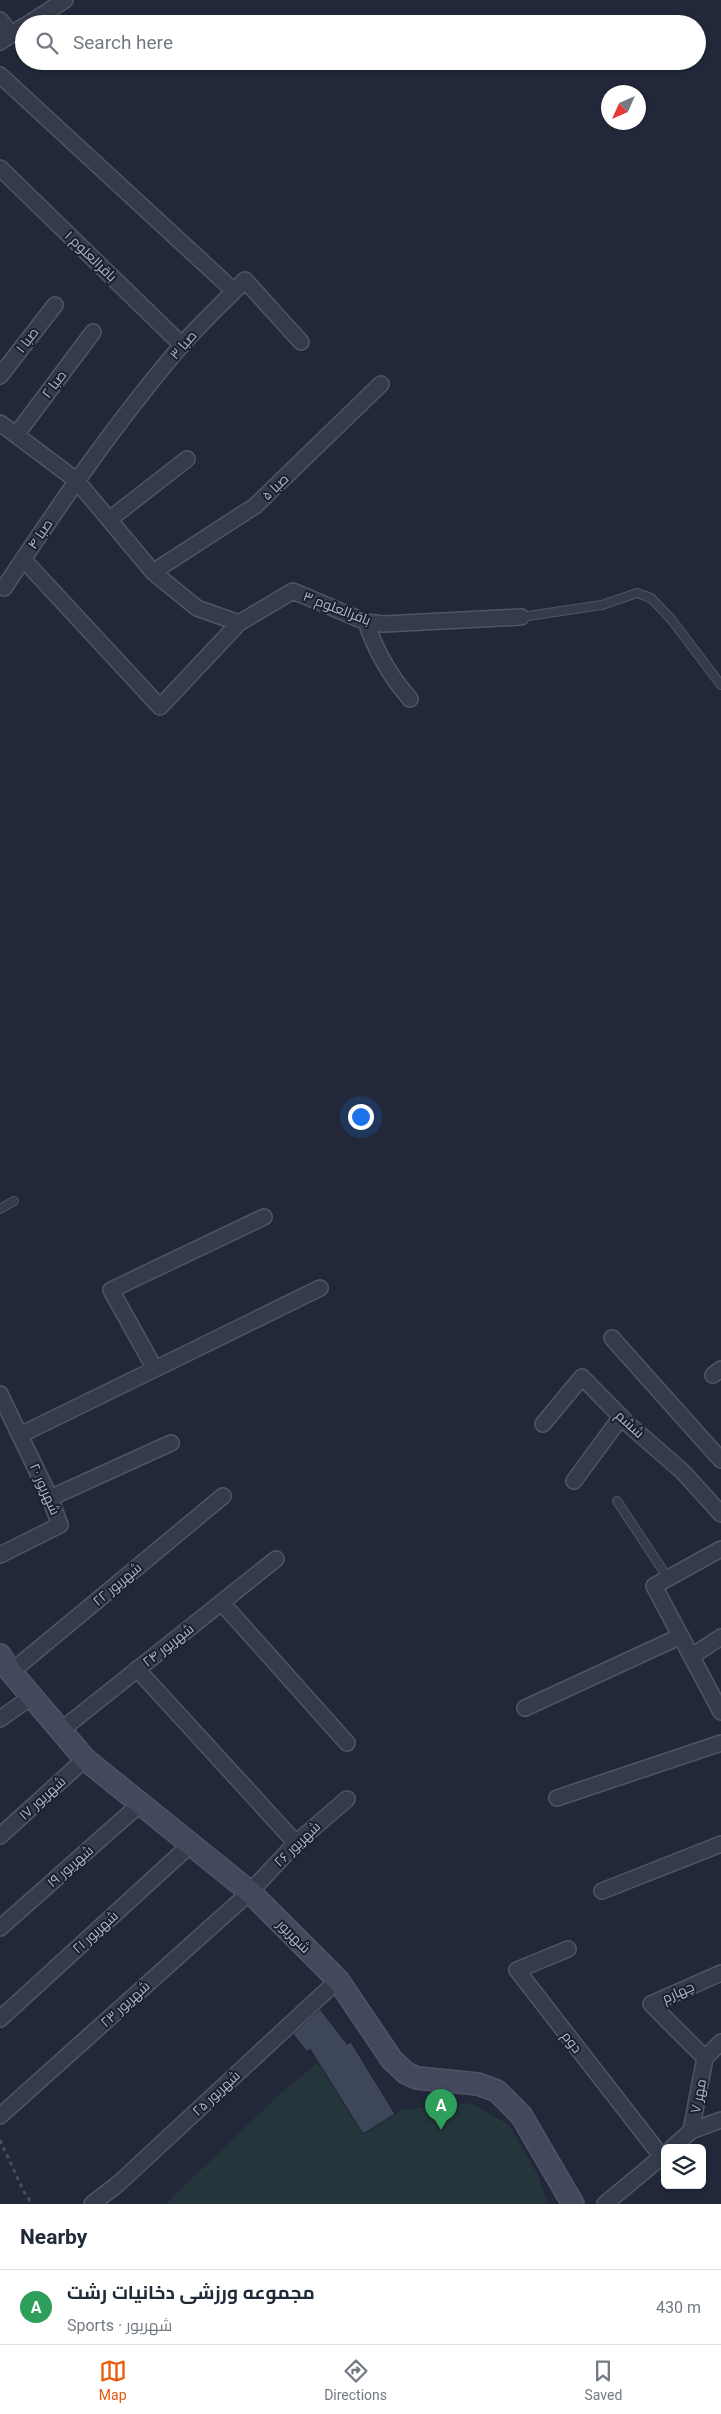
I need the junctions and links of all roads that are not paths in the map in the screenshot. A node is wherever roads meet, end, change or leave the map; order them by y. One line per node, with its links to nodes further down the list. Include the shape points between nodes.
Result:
1 (63, 0): 2 (street)
2 (41, 15)
3 (0, 20): 4 (street)
4 (12, 34)
5 (0, 75): 7 (street)
6 (0, 168): 11 (street, باقرالعلوم ۱)
7 (234, 291): 10 (street, via 245,280); 11 (street, صبا ۳)
8 (55, 305): 12 (street, صبا ۱)
9 (93, 332): 15 (street, صبا ۲)
10 (301, 342)
11 (182, 344): 17 (street, صبا ۳)
12 (0, 376)
13 (382, 384): 20 (street, صبا ۵, via 255,506)
14 (0, 423): 15 (street)
15 (16, 435): 17 (street)
16 (188, 459): 18 (street)
17 (76, 480): 18 (street); 19 (street, صبا ۴)
18 (110, 518): 20 (street)
19 (23, 559): 21 (street, صبا ۴); 24 (street, via 160,707)
20 (153, 572): 24 (street, via 197,608)
21 (4, 588)
22 (521, 617): 23 (street, باقرالعلوم ۳, via 384,624); 25 (lane, via 602,605 637,593 651,598 672,619)
23 (366, 622): 24 (street, باقرالعلوم ۳, via 293,591); 26 (street, via 380,658)
24 (239, 623)
25 (721, 685)
26 (410, 699)
27 (14, 1200): 28 (lane)
28 (0, 1209)
29 (264, 1217): 32 (street, via 111,1290)
30 (320, 1288): 32 (street)
31 (612, 1338): 39 (street)
32 (155, 1369): 37 (street)
33 (0, 1394): 35 (street, شهریور ۲۰)
34 (621, 1417): 36 (street, ششم, via 582,1377); 40 (street); 44 (street, ششم, via 682,1470)
35 (6, 1421): 37 (street, شهریور ۲۰)
36 (542, 1424)
37 (20, 1435): 42 (street, شهریور ۲۰)
38 (171, 1443): 42 (street)
39 (721, 1460)
40 (574, 1481)
41 (223, 1496): 53 (street, شهریور ۲۲)
42 (50, 1498): 46 (street, شهریور ۲۰, via 60,1525)
43 (617, 1501): 48 (lane)
44 (721, 1514)
45 (721, 1549): 48 (street)
46 (0, 1555)
47 (276, 1559): 49 (street, شهریور ۲۴)
48 (668, 1578): 50 (street, via 654,1586)
49 (222, 1603): 54 (street, شهریور ۲۴); 60 (street)
50 (681, 1636): 52 (street); 56 (street)
51 (721, 1637): 52 (street)
52 (692, 1656): 57 (street)
53 (5, 1664): 55 (street, شهریور)
54 (137, 1669): 59 (street, شهریور ۲۴); 67 (street)
55 (31, 1696): 58 (street); 59 (street, شهریور)
56 (525, 1708)
57 (720, 1709)
58 (0, 1720)
59 (60, 1731): 62 (street, شهریور)
60 (347, 1743)
61 (721, 1743): 63 (street)
62 (85, 1759): 65 (street, شهریور); 66 (street, شهریور ۱۷)
63 (557, 1798)
64 (347, 1799): 67 (street, شهریور ۲۶)
65 (140, 1804): 69 (street, شهریور); 72 (street, شهریور ۱۹)
66 (0, 1836)
67 (296, 1843): 71 (street, شهریور ۲۶)
68 (721, 1844): 70 (street)
69 (190, 1845): 71 (street, شهریور); 76 (street, شهریور ۲۱)
70 (602, 1891)
71 (250, 1892): 75 (street, شهریور); 79 (street, شهریور ۲۳)
72 (0, 1928)
73 (568, 1949): 83 (street, دوم, via 517,1970)
74 (721, 1973): 78 (street, چهارم, via 651,2004)
75 (338, 1980): 85 (street, شهریور ۲۵, via 118,2184); 86 (street, شهریور, via 392,2060 406,2073 417,2078 478,2084 497,2091 512,2104)
76 (0, 2019)
77 (721, 2042): 78 (street)
78 (705, 2058): 81 (street, مهر ۷)
79 (0, 2116)
80 (721, 2120): 81 (street)
81 (691, 2131): 82 (street, مهر ۷)
82 (676, 2144)
83 (661, 2147)
84 (661, 2157): 87 (street, مهر ۷)
85 (92, 2204)
86 (573, 2204)
87 (605, 2204)

